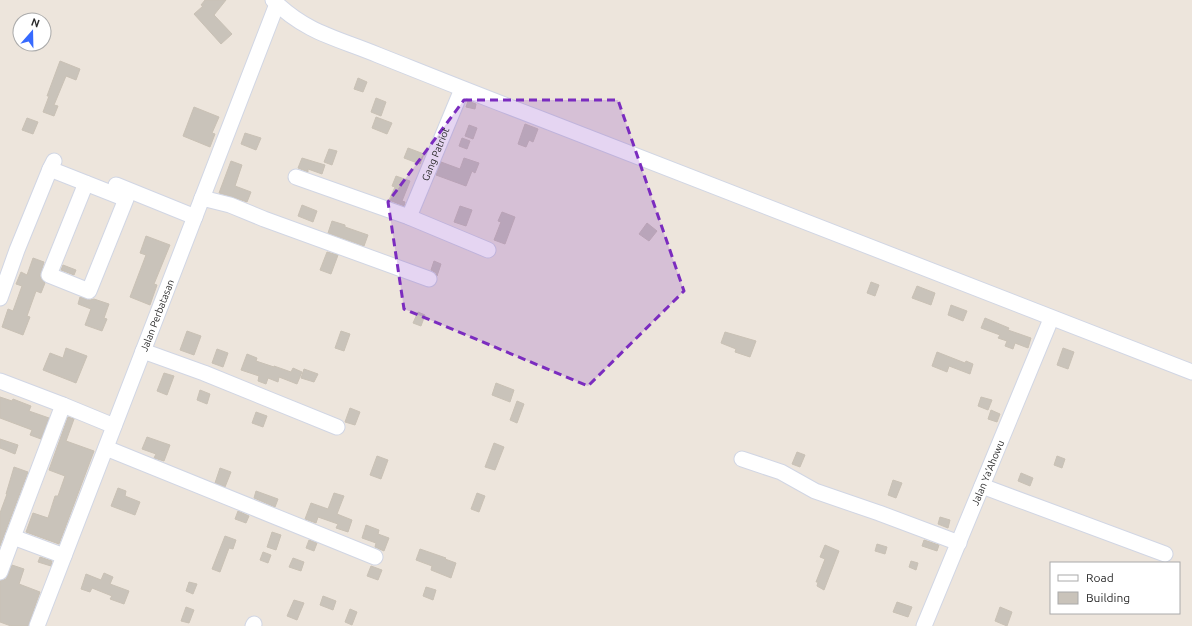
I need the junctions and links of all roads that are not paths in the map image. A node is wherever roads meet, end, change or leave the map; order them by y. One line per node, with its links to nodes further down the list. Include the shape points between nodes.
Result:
1 (275, 2): 2 (street, via 313,30); 6 (street, Jalan Perbatasan)
2 (462, 89): 8 (street, Gang Patriot); 12 (street)
3 (50, 169): 5 (street); 7 (street, via 54,161 62,162); 11 (street)
4 (296, 177): 8 (street)
5 (86, 183): 5 (street, via 126,199 89,291 49,275)
6 (202, 198): 7 (street, Jalan Perbatasan); 10 (street, via 230,205)
7 (195, 217): 13 (street, Jalan Perbatasan)
8 (408, 217): 9 (street)
9 (488, 250)
10 (429, 279)
11 (0, 298)
12 (1051, 318): 14 (street); 21 (street, Jalan Ya'Ahowu)
13 (143, 351): 17 (street, Jalan Perbatasan); 18 (street)
14 (1192, 372)
15 (0, 381): 16 (street)
16 (63, 405): 17 (street); 22 (street)
17 (114, 426): 19 (street, Jalan Perbatasan)
18 (337, 427)
19 (106, 448): 25 (street, Jalan Perbatasan); 26 (street)
20 (742, 459): 23 (street, via 781,472 815,491)
21 (982, 486): 23 (street, Jalan Ya'Ahowu); 24 (street)
22 (13, 537): 25 (street); 27 (street)
23 (959, 543): 29 (street, Jalan Ya'Ahowu)
24 (1165, 554)
25 (64, 556): 28 (street, Jalan Perbatasan)
26 (375, 557)
27 (0, 572)
28 (37, 626)
29 (924, 626)

